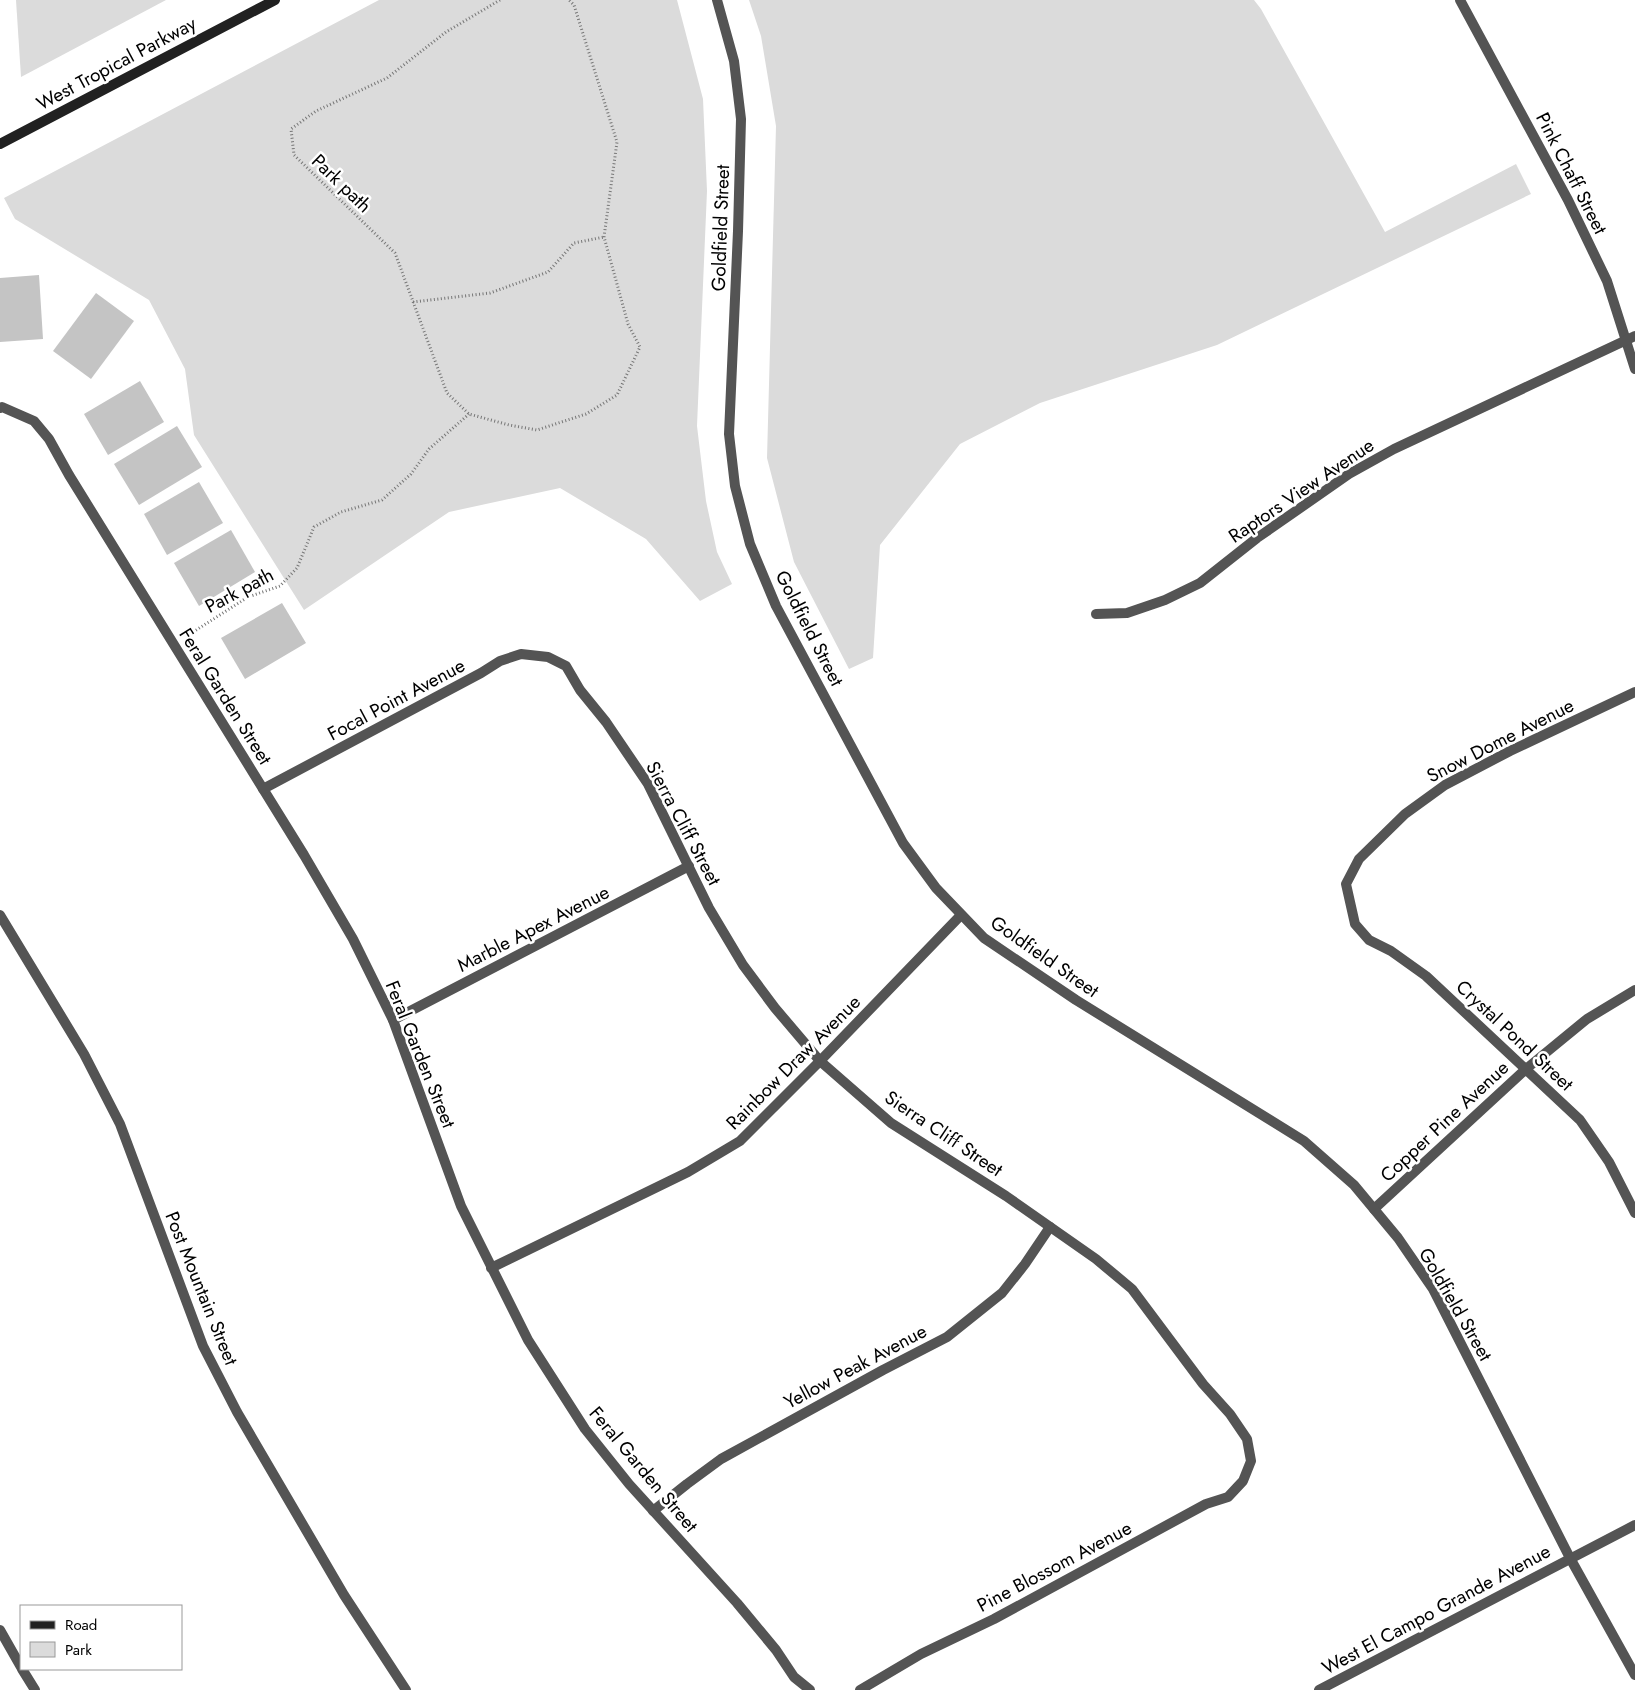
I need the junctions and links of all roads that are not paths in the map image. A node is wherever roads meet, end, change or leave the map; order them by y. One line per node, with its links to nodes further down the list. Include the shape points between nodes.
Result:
1 (275, 0): 4 (main road, West Tropical Parkway)
2 (717, 0): 15 (street, Goldfield Street, via 734,61 741,119 729,434 735,486 750,544 776,606 903,843 936,888)
3 (1460, 0): 5 (street, Pink Chaff Street, via 1572,209)
4 (0, 144)
5 (1631, 338): 6 (street, Pink Chaff Street); 8 (street, Raptors View Avenue, via 1394,449 1349,474 1264,533 1200,583 1127,613)
6 (1635, 369)
7 (0, 408): 11 (street, Feral Garden Street, via 34,421 49,439)
8 (1096, 614)
9 (548, 657): 11 (street, Focal Point Avenue, via 520,654 500,660 481,674); 12 (street, Sierra Cliff Street, via 566,666 648,784)
10 (1635, 692): 13 (street, Snow Dome Avenue, via 1444,785 1405,814 1359,858 1346,884)
11 (263, 789): 17 (street, Feral Garden Street, via 353,939)
12 (689, 866): 17 (street, Marble Apex Avenue); 18 (street, Sierra Cliff Street, via 708,908 743,965)
13 (1350, 905): 19 (street, Crystal Pond Street, via 1355,924 1369,940 1426,976)
14 (0, 915): 33 (street, Post Mountain Street, via 84,1054 120,1124 203,1346 237,1412 344,1595)
15 (962, 915): 18 (street, Rainbow Draw Avenue); 20 (street, Goldfield Street, via 984,938 1076,1000 1304,1141 1354,1185)
16 (1635, 990): 19 (street, Copper Pine Avenue, via 1587,1018)
17 (393, 1020): 23 (street, Feral Garden Street, via 461,1206)
18 (820, 1061): 22 (street, Sierra Cliff Street, via 891,1122); 23 (street, Rainbow Draw Avenue, via 740,1141 688,1172)
19 (1526, 1069): 20 (street, Copper Pine Avenue); 21 (street, Crystal Pond Street, via 1580,1120 1609,1162)
20 (1374, 1209): 27 (street, Goldfield Street, via 1433,1289)
21 (1635, 1213)
22 (1050, 1227): 24 (street, Sierra Cliff Street, via 1132,1289 1203,1384 1230,1414 1247,1439); 25 (street, Yellow Peak Avenue, via 1002,1293 947,1337 721,1459)
23 (491, 1268): 25 (street, Feral Garden Street, via 528,1340 585,1429)
24 (1251, 1461): 35 (street, Pine Blossom Avenue, via 1243,1481 1228,1497 1206,1504 994,1619 921,1654)
25 (653, 1511): 34 (street, Feral Garden Street, via 737,1603 794,1677)
26 (1635, 1525): 27 (street, West El Campo Grande Avenue)
27 (1570, 1558): 31 (street, Goldfield Street); 36 (street, West El Campo Grande Avenue)
28 (0, 1630): 29 (street)
29 (20, 1665)
30 (23, 1670): 32 (street)
31 (1635, 1675)
32 (35, 1690)
33 (406, 1690)
34 (810, 1690)
35 (860, 1690)
36 (1319, 1690)

